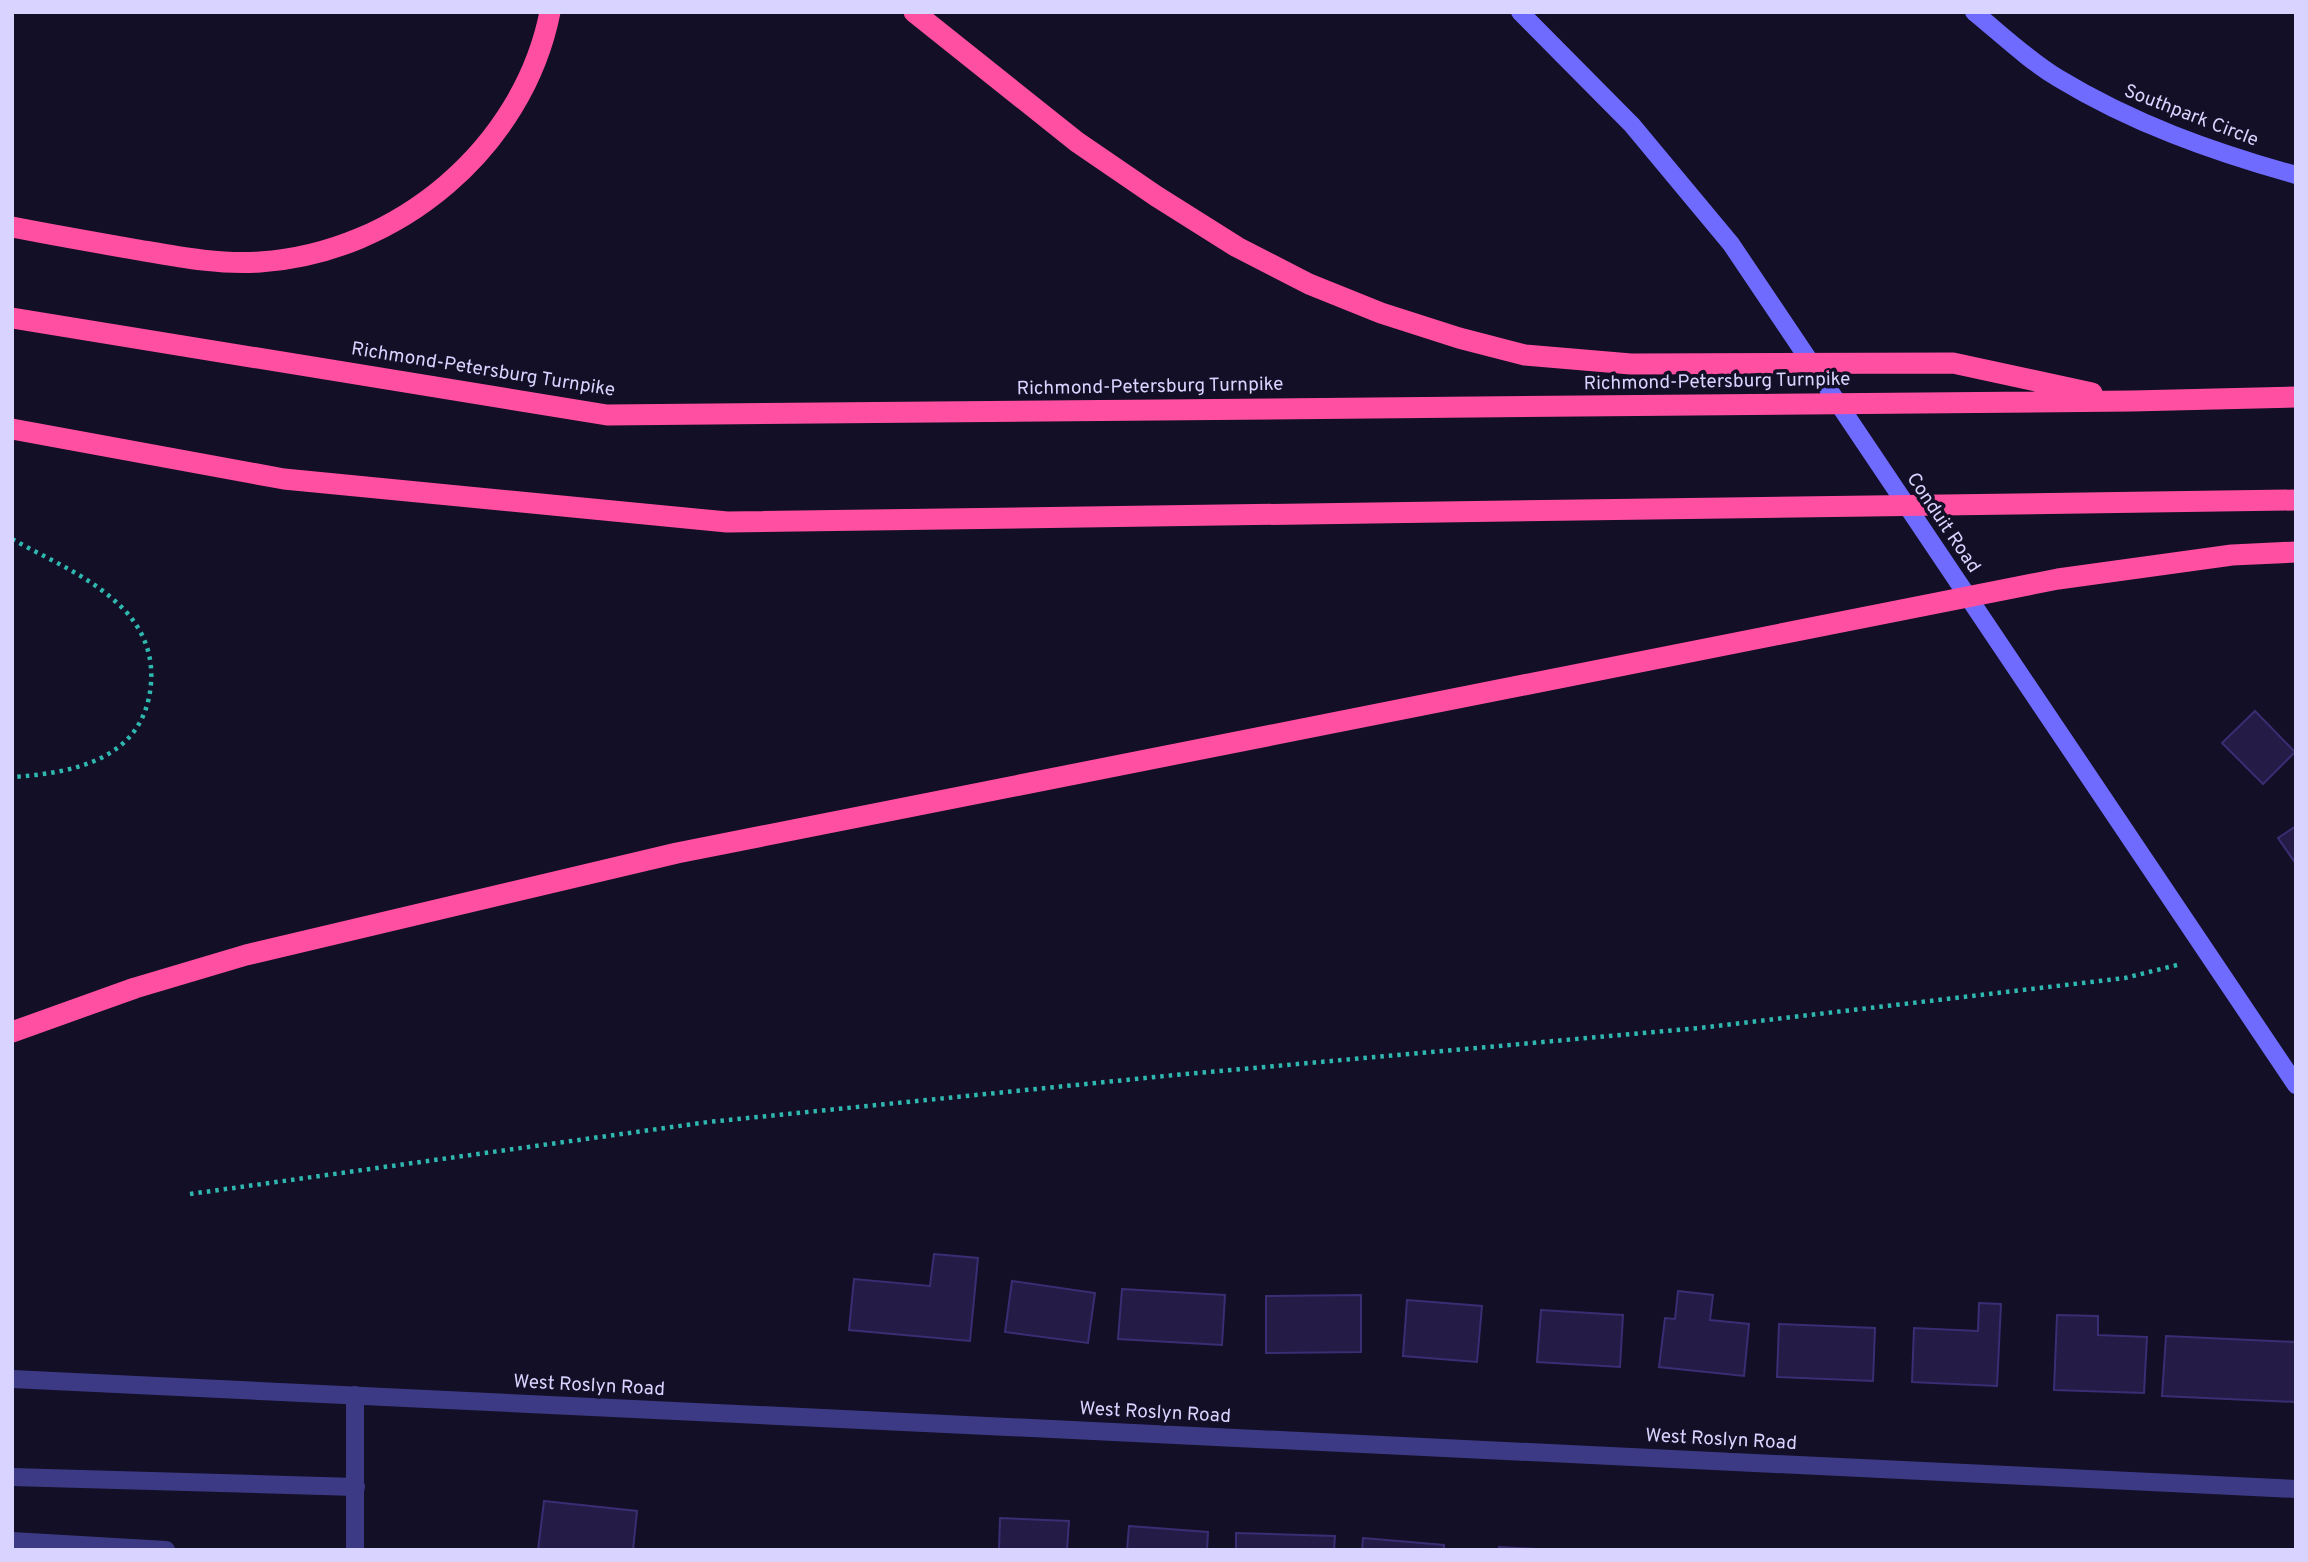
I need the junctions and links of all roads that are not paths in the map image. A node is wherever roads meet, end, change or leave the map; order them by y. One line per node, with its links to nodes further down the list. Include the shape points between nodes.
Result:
1 (550, 12): 6 (highway, via 536,65 502,125 448,186 348,244 301,257 215,261)
2 (914, 12): 9 (highway, via 1077,142 1249,253 1309,284 1459,338 1525,355 1631,364 1953,363)
3 (1520, 12): 14 (main road, Conduit Road, via 1632,125 1731,244)
4 (1974, 12): 5 (main road, Southpark Circle, via 2056,77 2123,114)
5 (2296, 175)
6 (12, 227)
7 (12, 317): 9 (highway, Richmond-Petersburg Turnpike, via 607,415)
8 (2296, 397): 9 (highway, Richmond-Petersburg Turnpike)
9 (2132, 401)
10 (12, 429): 11 (highway, via 284,479 727,522)
11 (2296, 499)
12 (2296, 552): 13 (highway, via 2232,555 2058,579 677,853 246,956 135,988)
13 (12, 1032)
14 (2296, 1085)
15 (12, 1379): 16 (street, West Roslyn Road)
16 (355, 1395): 18 (street); 19 (street, West Roslyn Road)
17 (12, 1477): 18 (street)
18 (356, 1487): 22 (street)
19 (2296, 1489)
20 (12, 1541): 21 (street)
21 (166, 1550)
22 (355, 1550)

